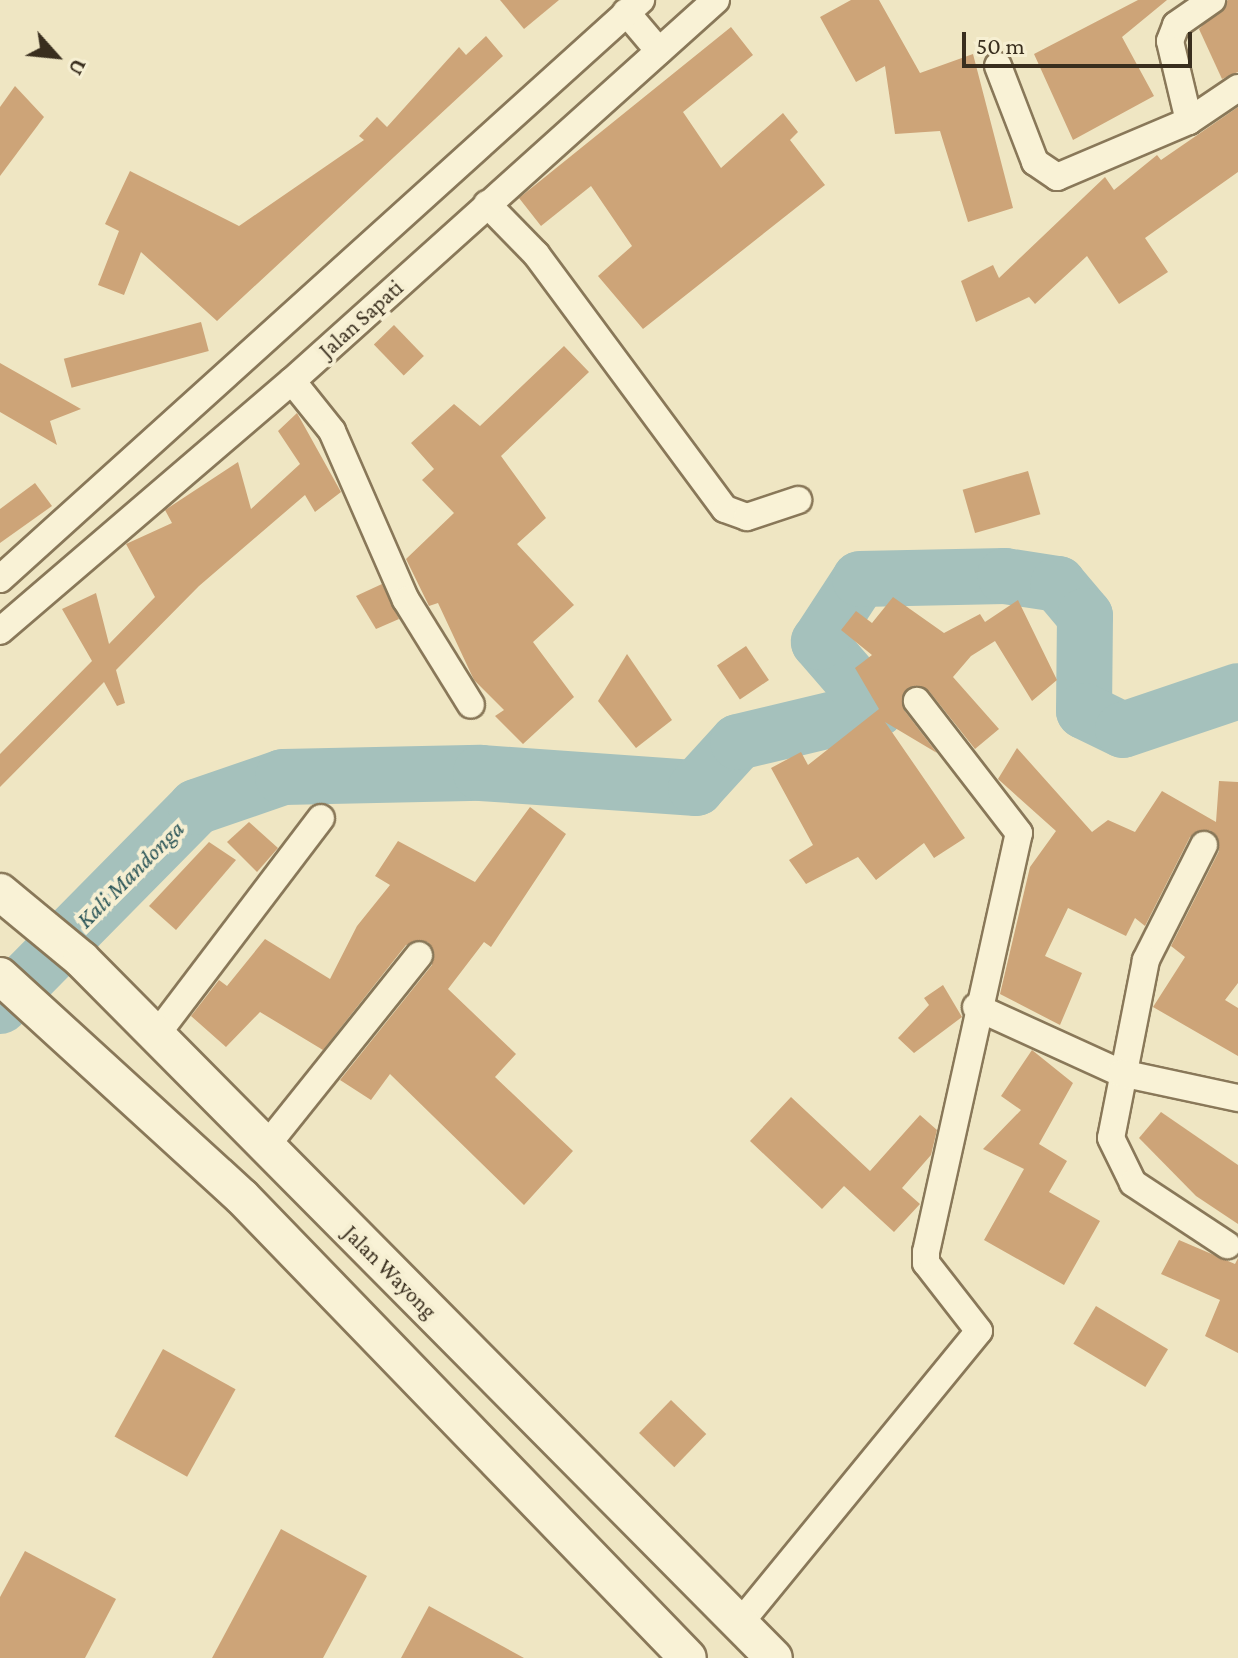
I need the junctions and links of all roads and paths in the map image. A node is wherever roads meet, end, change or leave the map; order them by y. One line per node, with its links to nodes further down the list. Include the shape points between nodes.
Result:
1 (716, 0): 4 (street, Jalan Sapati)
2 (1212, 0): 7 (street, via 1176,25 1170,41)
3 (633, 6): 4 (street); 11 (street)
4 (659, 51): 8 (street, Jalan Sapati)
5 (998, 66): 7 (street, via 1035,162 1050,178)
6 (1238, 88): 7 (street)
7 (1189, 121)
8 (487, 204): 9 (street, Jalan Sapati); 10 (street, via 536,254 725,509 747,517)
9 (292, 381): 12 (street, Jalan Sapati); 14 (street, via 332,431 406,600)
10 (798, 500)
11 (0, 579)
12 (0, 631)
13 (917, 701): 20 (street, via 1019,833 1017,866)
14 (471, 705)
15 (321, 818): 21 (street)
16 (1204, 845): 22 (street, via 1146,960)
17 (14, 902): 21 (main road, Jalan Wayong)
18 (419, 955): 24 (street)
19 (0, 976): 27 (main road, via 350,1304)
20 (976, 1007): 22 (street); 26 (street, via 926,1263 978,1336)
21 (157, 1034): 24 (main road, Jalan Wayong)
22 (1121, 1073): 23 (street); 25 (street, via 1111,1138 1118,1164 1133,1183)
23 (1238, 1098)
24 (267, 1145): 26 (main road, Jalan Wayong)
25 (1227, 1245)
26 (740, 1623): 28 (main road, Jalan Wayong)
27 (688, 1658)
28 (774, 1658)

